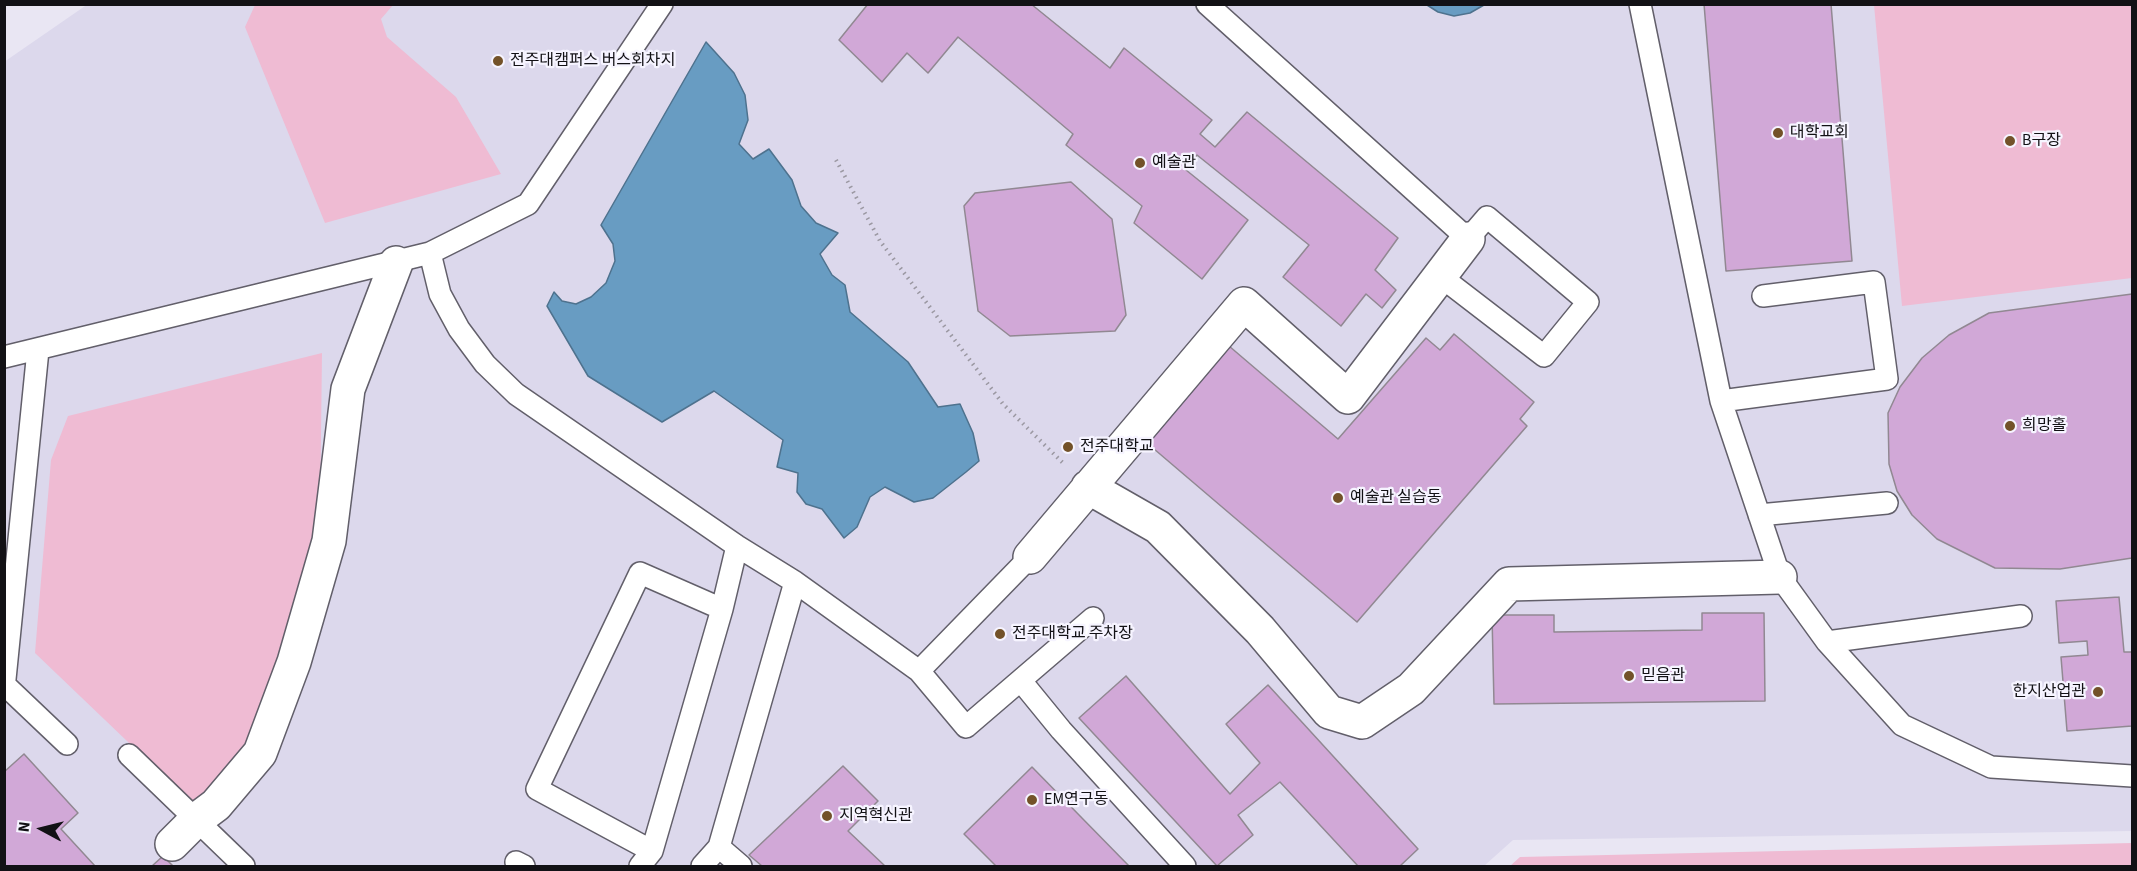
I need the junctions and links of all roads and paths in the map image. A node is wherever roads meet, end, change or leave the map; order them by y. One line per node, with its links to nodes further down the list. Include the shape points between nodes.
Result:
1 (662, 4): 6 (lane, via 528,204)
2 (1208, 4): 5 (lane)
3 (1640, 4): 12 (lane)
4 (836, 160): 13 (path, via 880,241 1003,404)
5 (1468, 239): 8 (street); 8 (lane, via 1487,217 1588,302 1544,356)
6 (430, 253): 7 (lane); 16 (lane, via 440,294 459,329 485,364 516,394)
7 (396, 263): 10 (lane); 30 (street, via 348,389 329,541 294,662 260,753 216,805)
8 (1440, 276): 13 (street, via 1348,397 1244,304)
9 (1763, 296): 12 (lane, via 1874,282 1887,379)
10 (38, 350): 11 (lane); 26 (lane)
11 (4, 357)
12 (1721, 401): 15 (lane)
13 (1088, 488): 17 (street); 18 (street, via 1158,527 1260,630 1329,712 1362,722 1411,689 1509,584)
14 (1887, 503): 15 (lane)
15 (1760, 514): 18 (lane)
16 (737, 546): 19 (lane); 20 (lane)
17 (1030, 557): 24 (lane)
18 (1780, 577): 23 (lane)
19 (795, 582): 24 (lane); 32 (lane)
20 (722, 609): 33 (lane); 33 (lane, via 640,573 537,789)
21 (2021, 616): 23 (lane)
22 (1093, 618): 25 (lane)
23 (1827, 642): 29 (lane, via 1902,725 1991,767)
24 (919, 671): 25 (lane, via 966,727)
25 (1021, 681): 37 (lane)
26 (6, 688): 27 (lane)
27 (67, 744)
28 (129, 755): 30 (lane)
29 (2133, 776)
30 (196, 820): 31 (street); 34 (lane)
31 (172, 844)
32 (719, 847): 35 (lane); 36 (lane)
33 (646, 859)
34 (244, 867)
35 (702, 867)
36 (741, 867)
37 (1185, 867)

